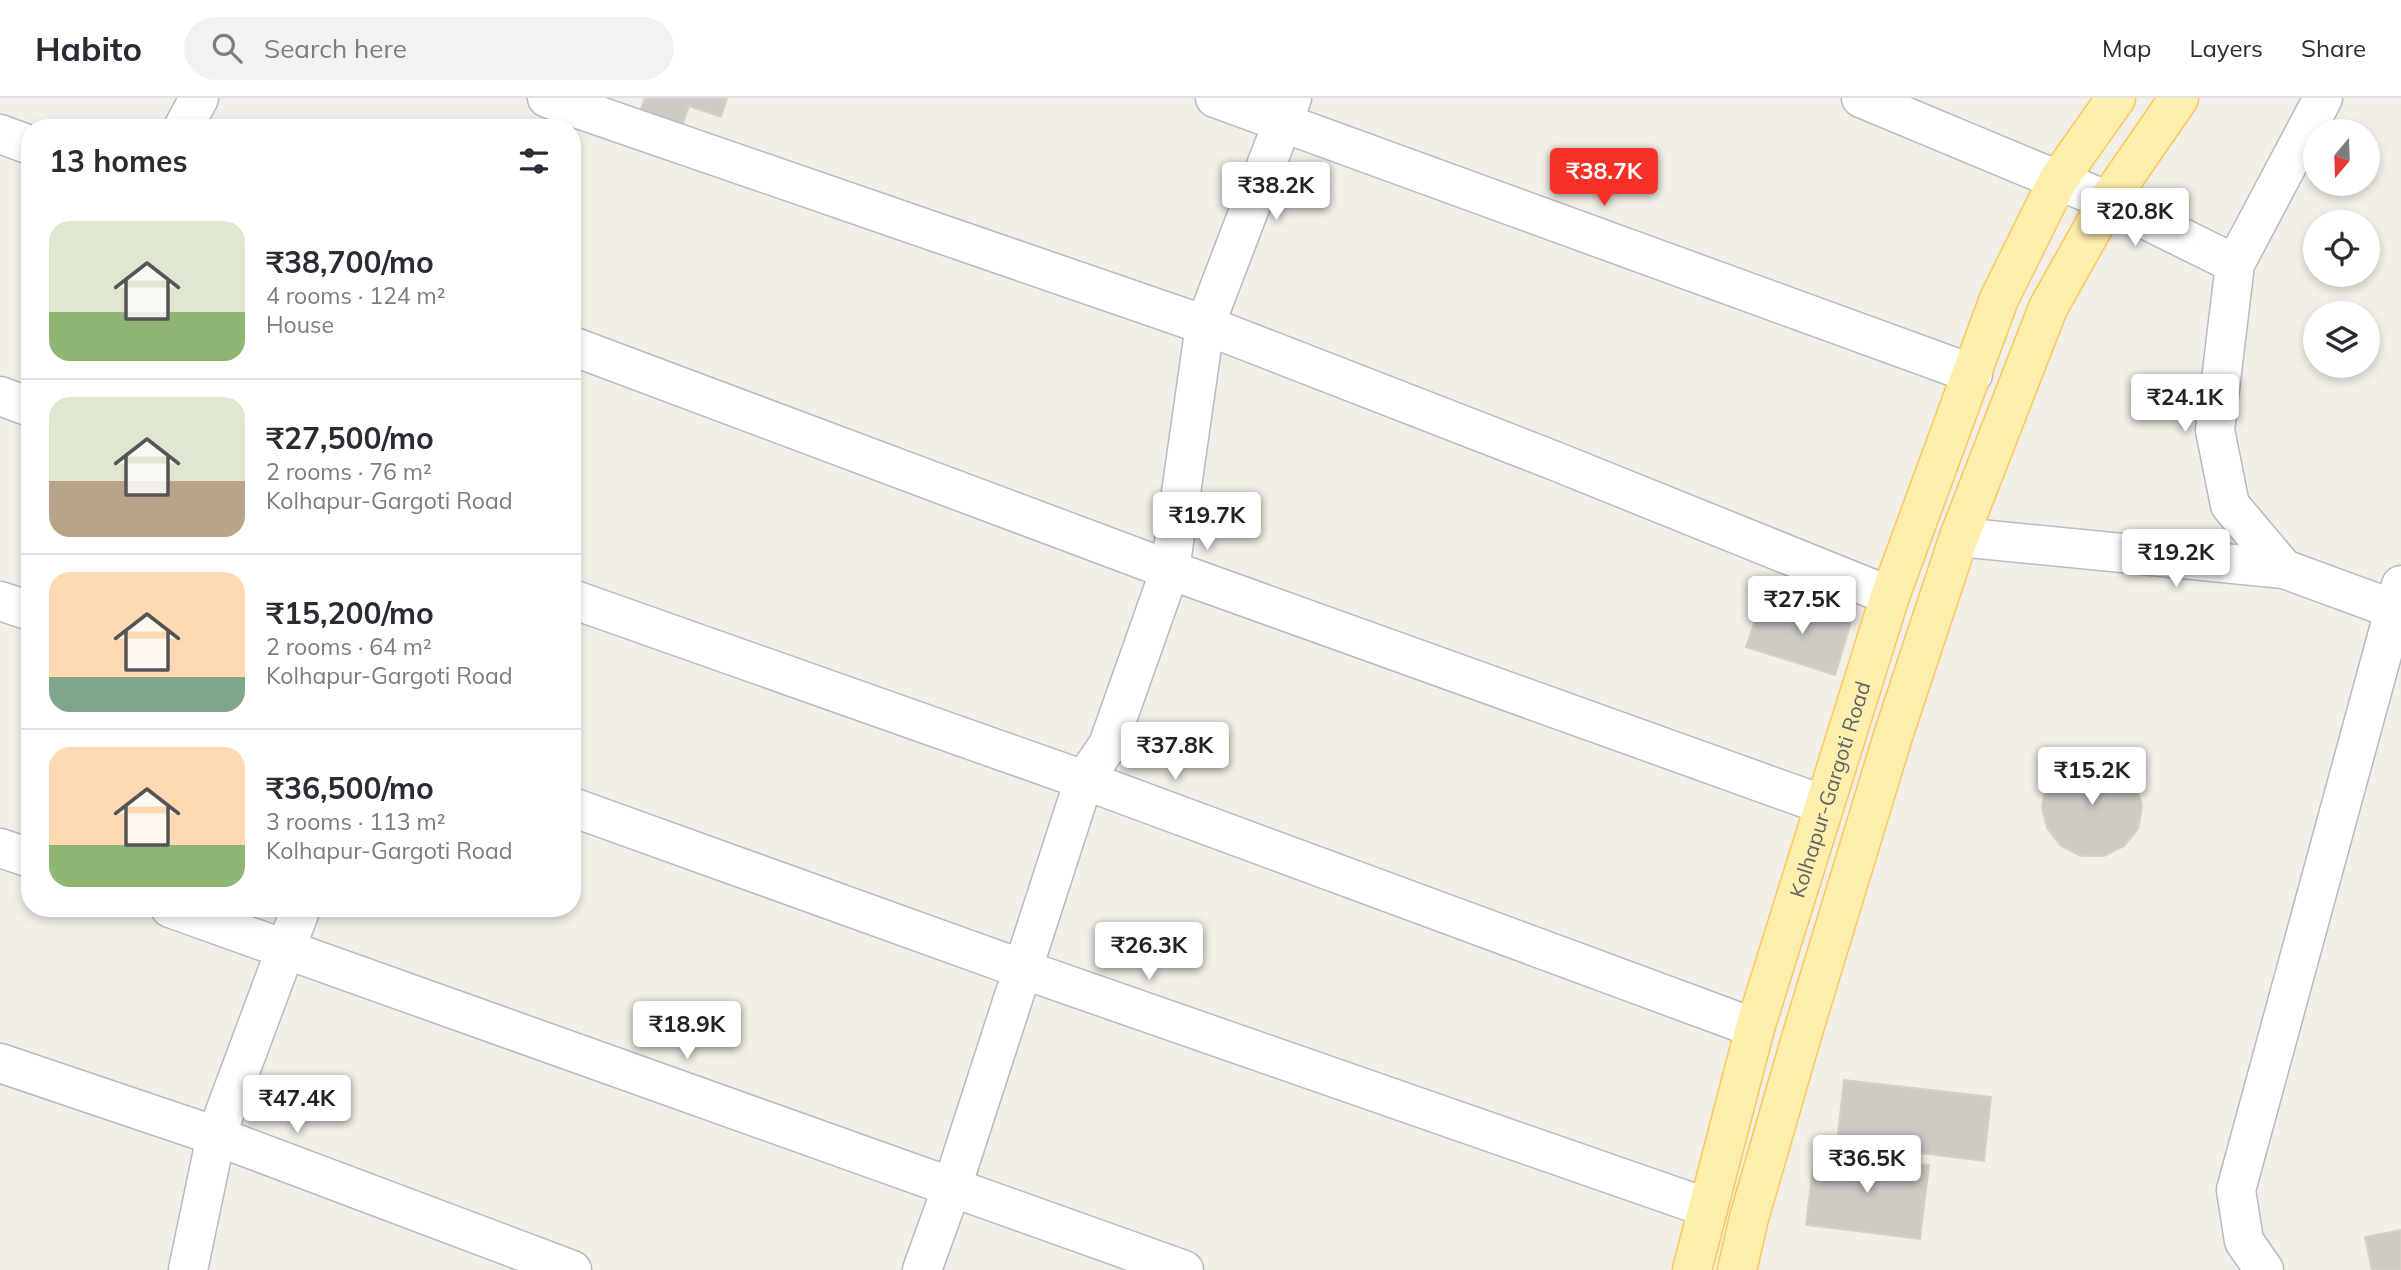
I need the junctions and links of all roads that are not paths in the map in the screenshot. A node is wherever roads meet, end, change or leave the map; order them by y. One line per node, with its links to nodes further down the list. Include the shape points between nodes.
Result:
1 (199, 98): 9 (street)
2 (1215, 98): 8 (street)
3 (1861, 98): 12 (street)
4 (2116, 98): 12 (main road, Kolhapur-Gargoti Road)
5 (2179, 98): 13 (main road)
6 (2323, 98): 14 (street)
7 (561, 107): 15 (street)
8 (1287, 110): 15 (street); 17 (street)
9 (188, 119)
10 (0, 134): 11 (street)
11 (21, 142)
12 (2058, 180): 13 (street); 17 (main road, Kolhapur-Gargoti Road, via 1999,299)
13 (2108, 201): 14 (street); 20 (main road, via 2048,308)
14 (2235, 264): 21 (street, via 2215,430 2230,505)
15 (1205, 325): 22 (street); 23 (street)
16 (581, 349): 22 (street)
17 (1973, 374): 23 (main road, Kolhapur-Gargoti Road)
18 (0, 396): 19 (street)
19 (21, 404)
20 (1959, 537): 21 (street); 47 (main road, via 1802,1035)
21 (2284, 569): 26 (street)
22 (1170, 570): 28 (street, via 1108,745); 29 (street)
23 (1890, 596): 29 (main road, Kolhapur-Gargoti Road)
24 (0, 601): 27 (street)
25 (581, 602): 28 (street)
26 (2399, 602): 48 (street, via 2236,1190 2244,1241)
27 (21, 608)
28 (1084, 780): 36 (street); 37 (street)
29 (1824, 805): 37 (main road, Kolhapur-Gargoti Road)
30 (581, 810): 36 (street)
31 (0, 848): 32 (street)
32 (21, 856)
33 (196, 917): 35 (street)
34 (298, 917): 35 (street)
35 (287, 949): 39 (street); 40 (street)
36 (1023, 970): 40 (street); 41 (street)
37 (1755, 1028): 41 (main road, Kolhapur-Gargoti Road)
38 (0, 1063): 39 (street)
39 (216, 1136): 42 (street); 43 (street)
40 (952, 1187): 44 (street); 45 (street)
41 (1708, 1208): 46 (main road, Kolhapur-Gargoti Road)
42 (188, 1270)
43 (572, 1270)
44 (922, 1270)
45 (1184, 1270)
46 (1692, 1270)
47 (1737, 1270)
48 (2264, 1270)

